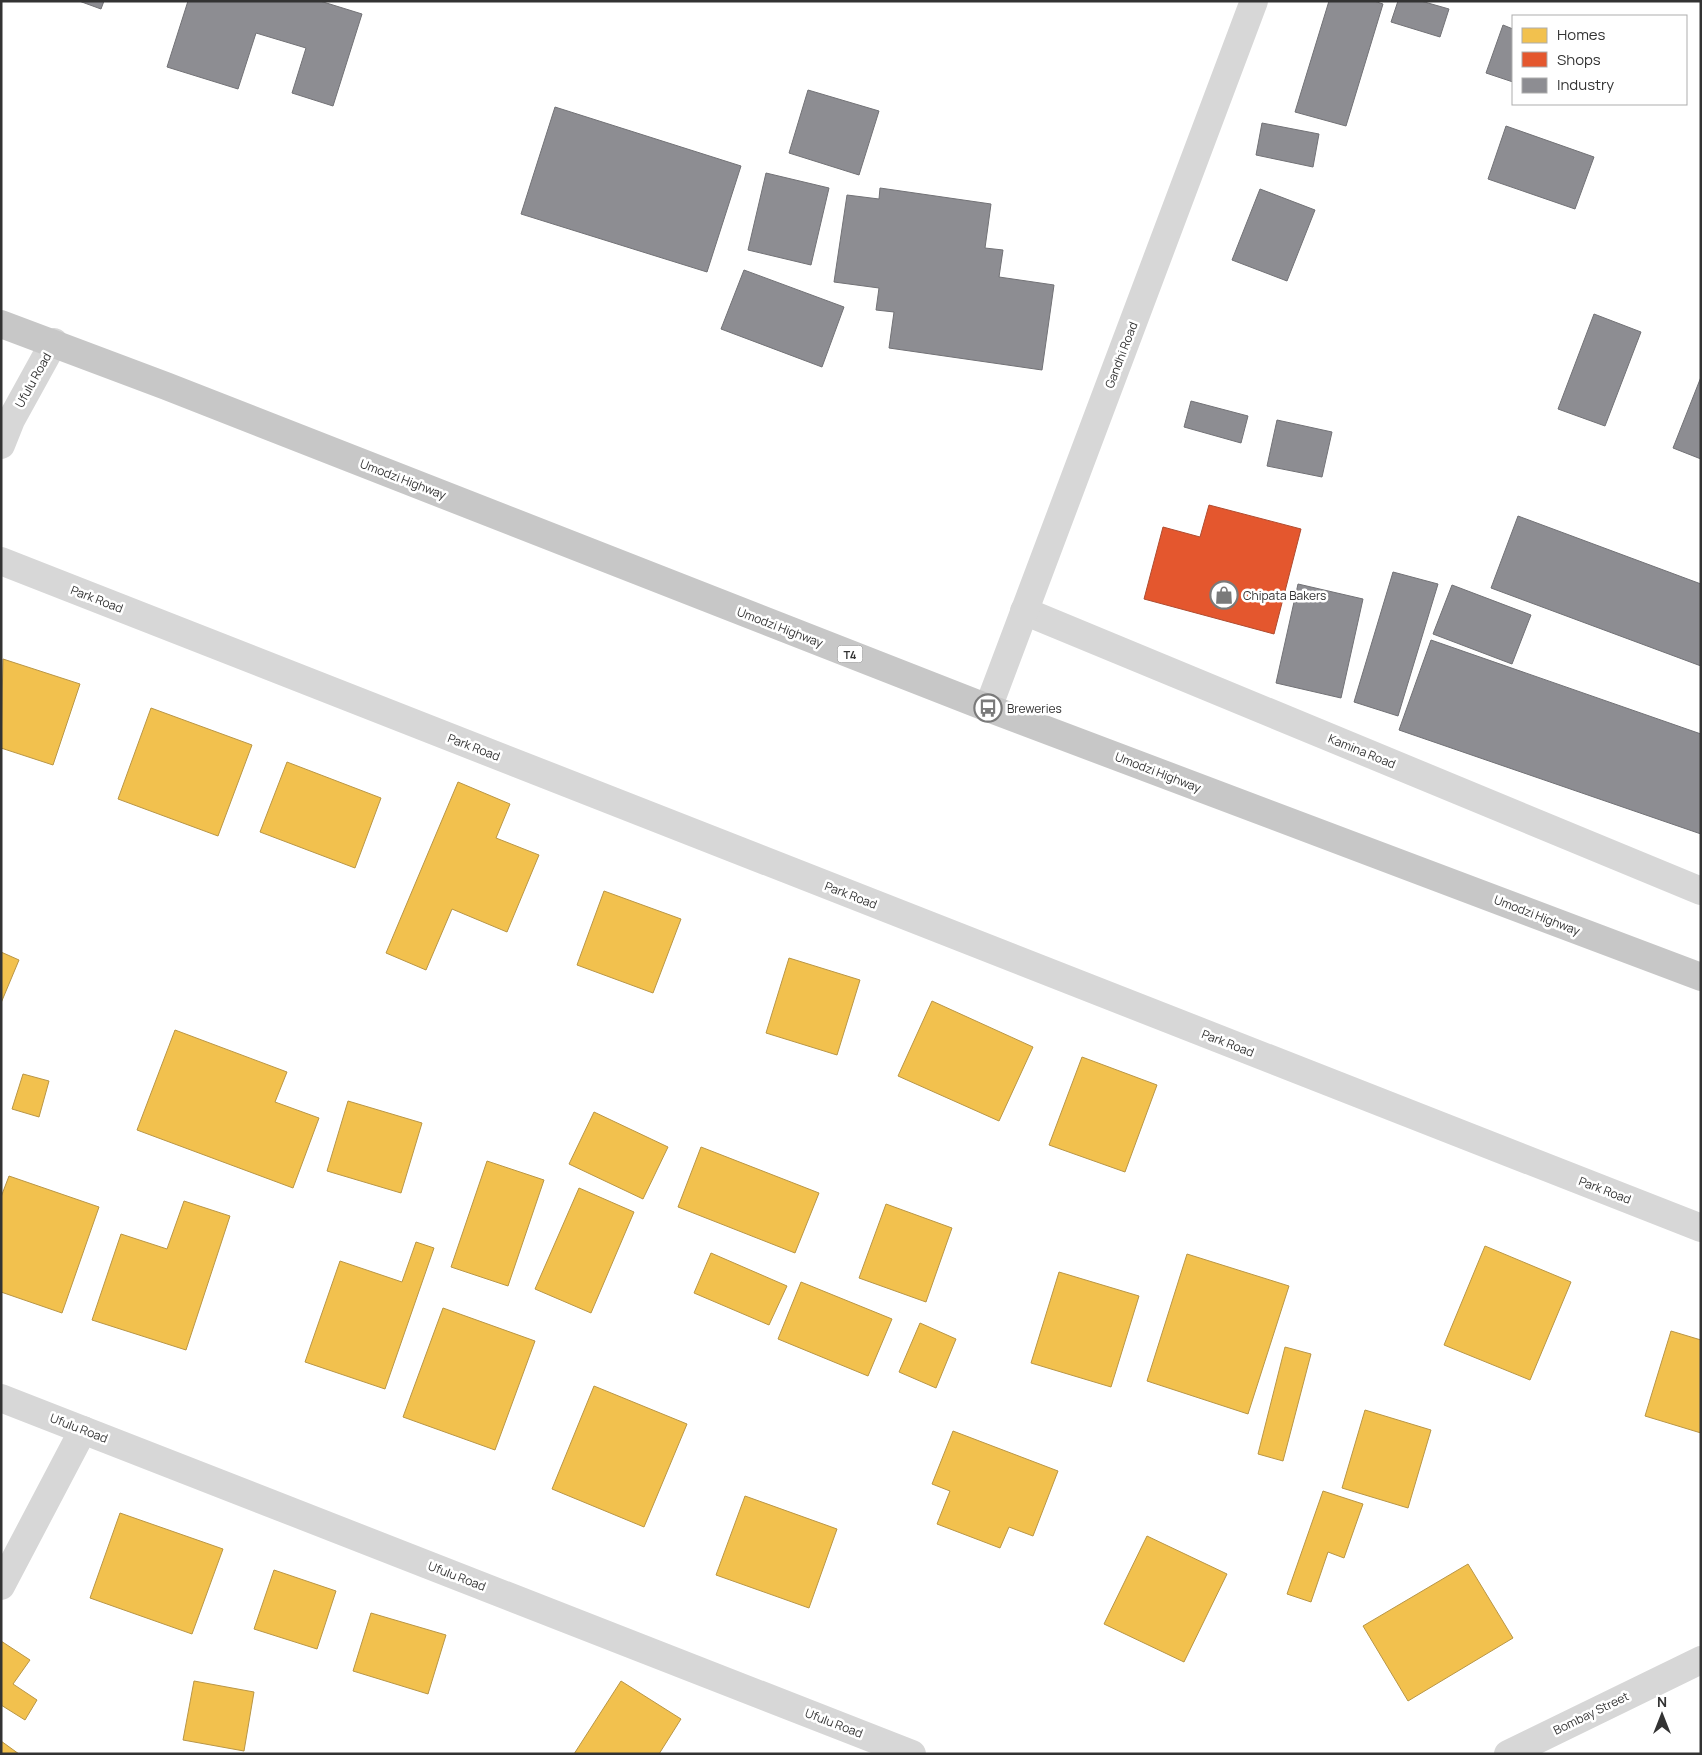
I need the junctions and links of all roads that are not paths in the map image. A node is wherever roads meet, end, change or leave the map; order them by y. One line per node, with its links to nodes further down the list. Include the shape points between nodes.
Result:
1 (1254, 1): 6 (street, Gandhi Road)
2 (1, 324): 3 (highway, Umodzi Highway / T4)
3 (54, 342): 4 (street, Ufulu Road, via 11,420); 7 (highway, Umodzi Highway / T4)
4 (1, 445)
5 (1, 561): 10 (street, Park Road)
6 (1024, 611): 7 (street, Gandhi Road); 8 (street, Kamina Road)
7 (988, 708): 9 (highway, Umodzi Highway / T4)
8 (1701, 891)
9 (1701, 977)
10 (1701, 1228)
11 (1, 1398): 12 (street, Ufulu Road)
12 (84, 1430): 13 (street); 15 (street, Ufulu Road)
13 (1, 1586)
14 (1701, 1660): 16 (street, Bombay Street)
15 (912, 1754)
16 (1508, 1754)

